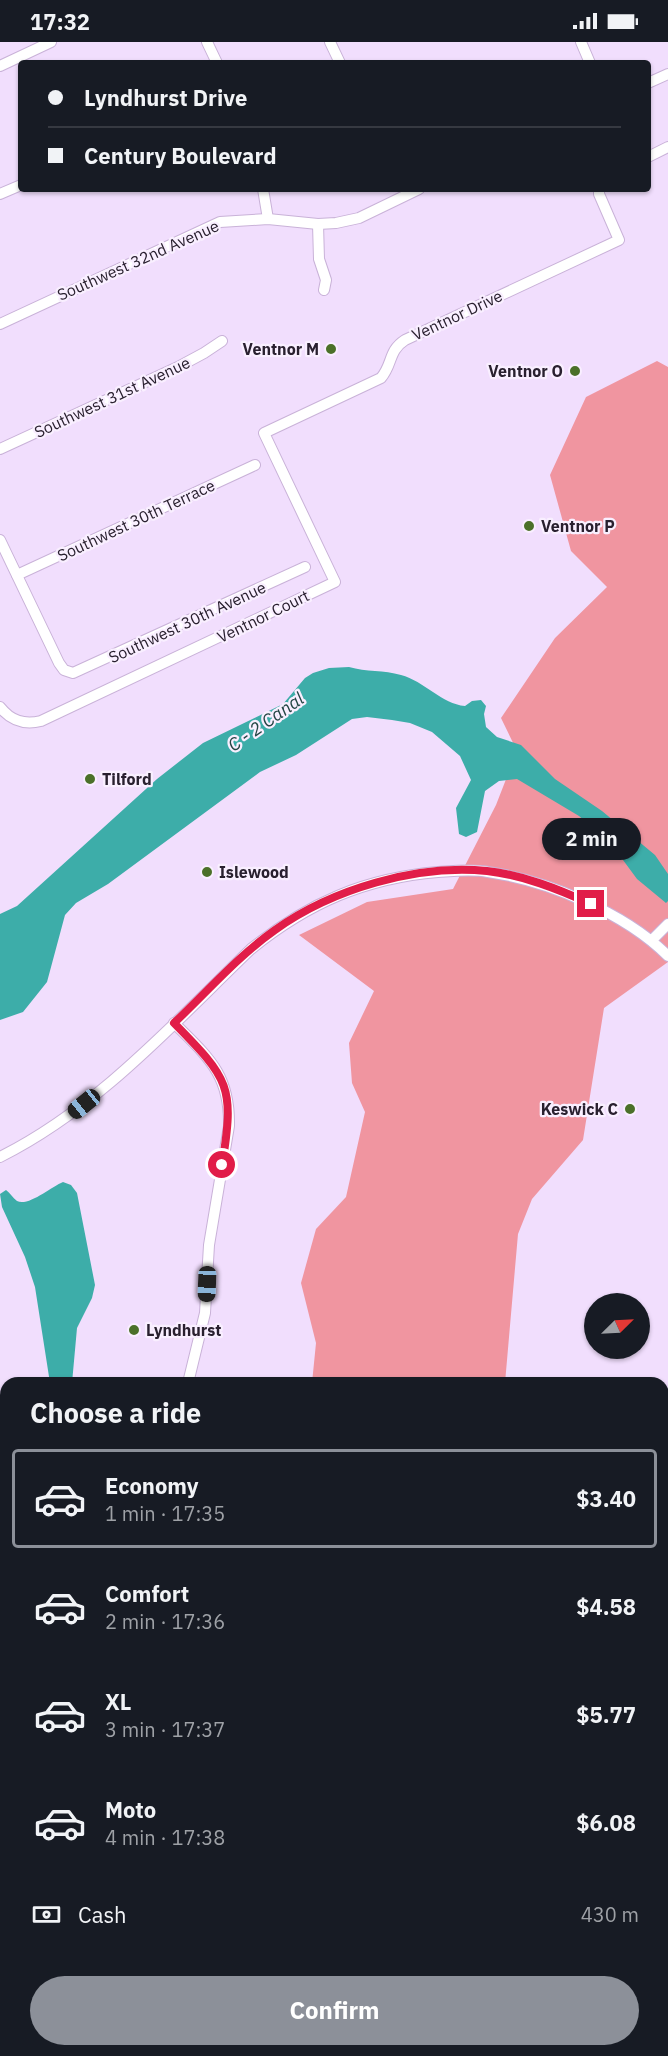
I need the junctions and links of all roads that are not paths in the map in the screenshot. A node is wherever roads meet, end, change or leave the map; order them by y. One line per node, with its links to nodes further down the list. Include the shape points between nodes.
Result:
1 (51, 42): 8 (street)
2 (207, 42): 5 (street)
3 (330, 42): 6 (street)
4 (580, 42): 7 (street)
5 (216, 60)
6 (339, 60)
7 (589, 60)
8 (0, 66)
9 (668, 74): 10 (street)
10 (651, 82)
11 (668, 147): 12 (street)
12 (651, 156)
13 (18, 186): 17 (street)
14 (263, 192): 18 (street)
15 (599, 192): 23 (street, Ventnor Drive, via 619,240 405,340 397,345 381,378)
16 (401, 193): 19 (street, Southwest 32nd Avenue, via 359,218)
17 (0, 194)
18 (267, 219): 19 (street, Southwest 32nd Avenue); 21 (street, Southwest 32nd Avenue, via 219,222)
19 (318, 224): 20 (street)
20 (324, 290)
21 (0, 324)
22 (222, 341): 24 (street, Southwest 31st Avenue, via 178,367)
23 (264, 433): 29 (street, Ventnor Court, via 335,582 41,721 13,720)
24 (0, 449)
25 (255, 465): 28 (street, Southwest 30th Terrace)
26 (0, 540): 28 (street)
27 (305, 567): 28 (street, Southwest 30th Avenue, via 81,671 69,672 59,663)
28 (17, 575)
29 (0, 707)
30 (668, 924): 31 (street)
31 (652, 940): 32 (street); 33 (street, via 609,912 555,887 522,879 487,871 392,878 346,891 275,929)
32 (668, 956)
33 (174, 1023): 34 (street, via 71,1114); 35 (street, via 219,1073 229,1107 209,1245 205,1313)
34 (0, 1157)
35 (189, 1377)

